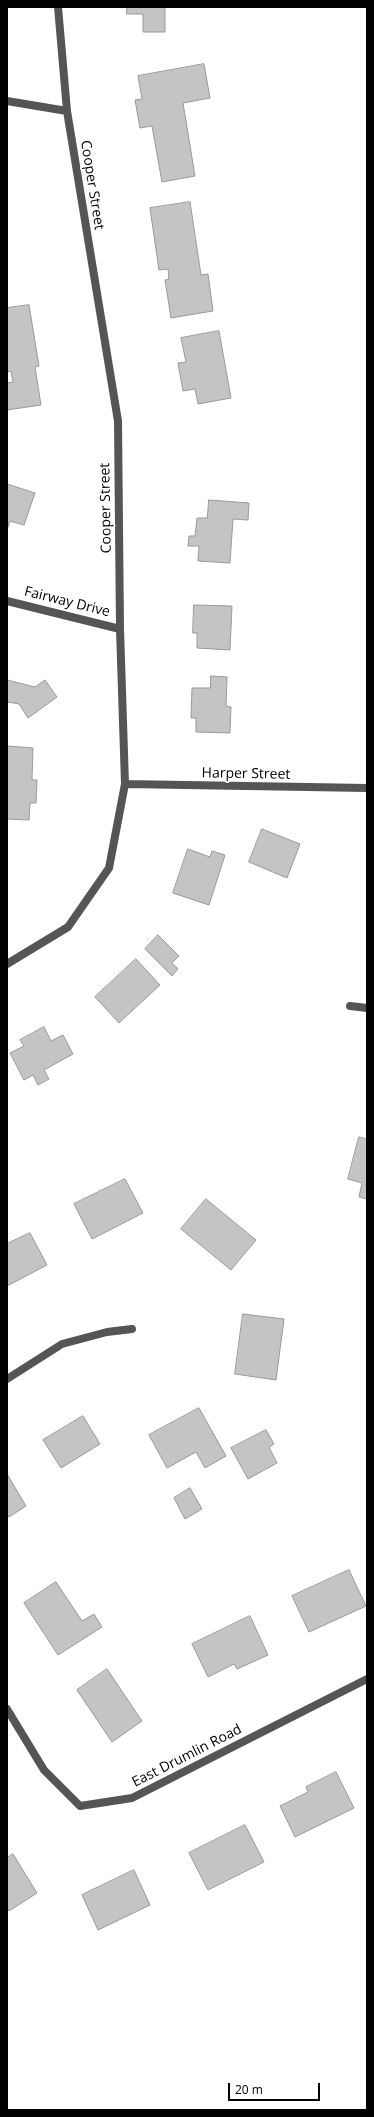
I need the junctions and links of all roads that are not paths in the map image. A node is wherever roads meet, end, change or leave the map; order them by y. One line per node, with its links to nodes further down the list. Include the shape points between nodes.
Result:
1 (58, 7): 3 (street, Cooper Street)
2 (7, 101): 3 (street)
3 (67, 111): 5 (street, Cooper Street, via 118,421)
4 (7, 601): 5 (street, Fairway Drive)
5 (120, 629): 6 (street, Cooper Street)
6 (125, 784): 7 (street, Harper Street); 8 (street, Cooper Street, via 109,868 68,927)
7 (367, 788)
8 (7, 964)
9 (350, 1006): 10 (street)
10 (367, 1008)
11 (132, 1329): 12 (street, via 107,1332 62,1344)
12 (7, 1379)
13 (367, 1679): 14 (street, East Drumlin Road, via 132,1798 80,1806 44,1770)
14 (7, 1709)

